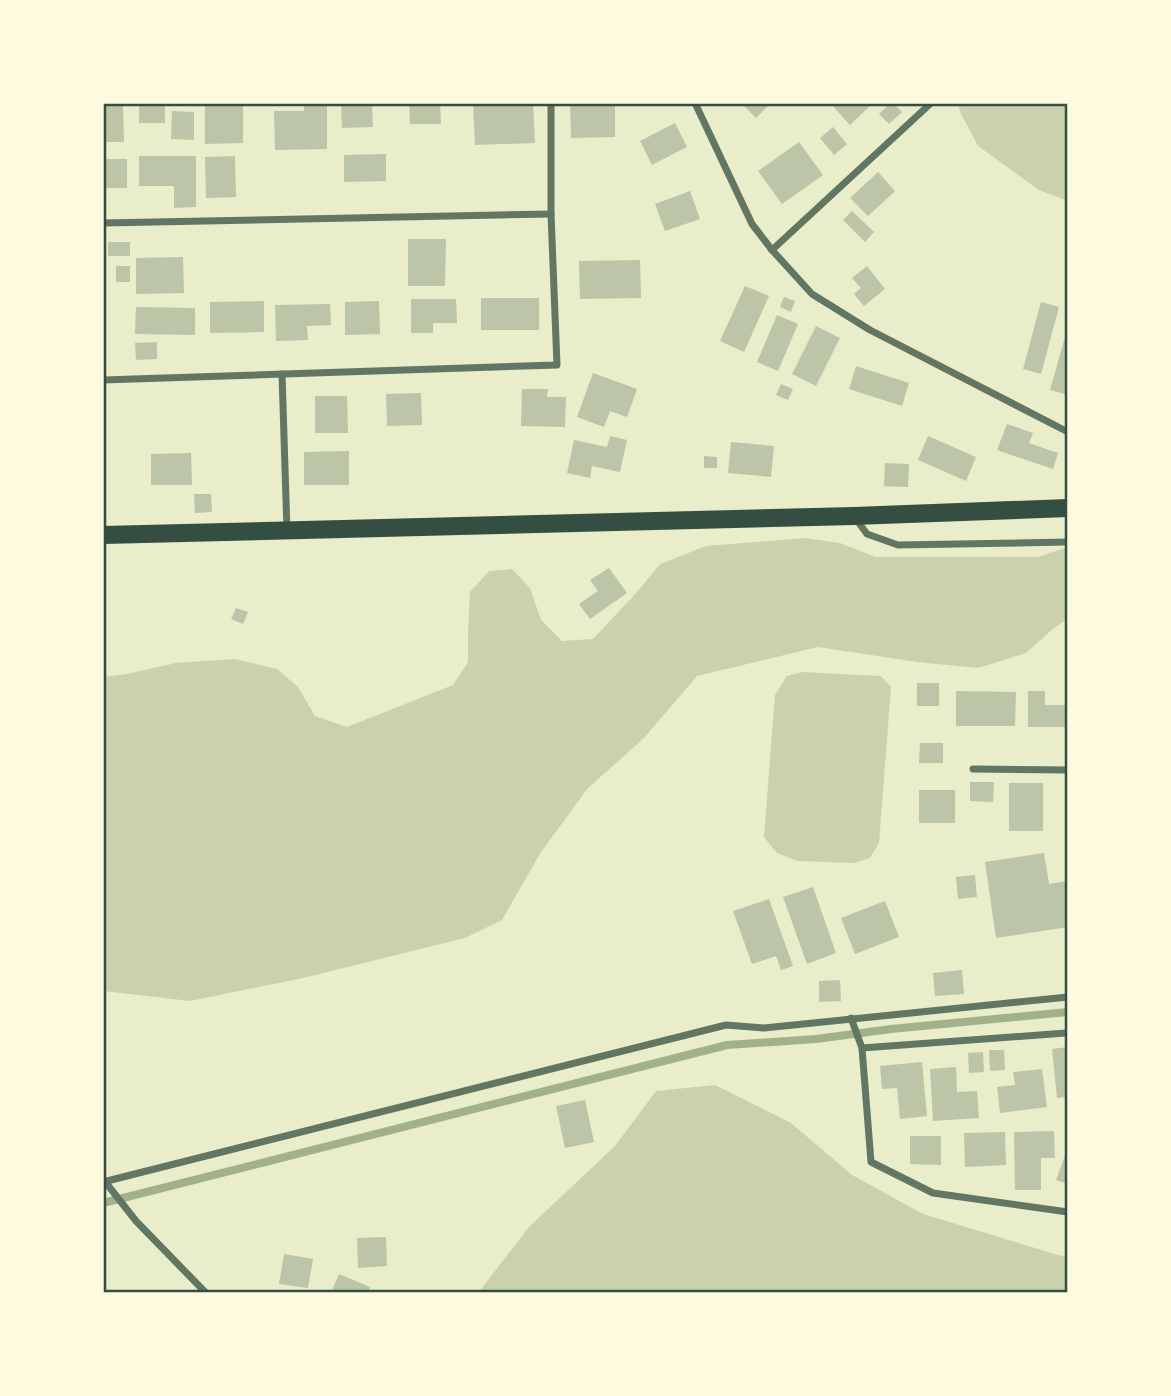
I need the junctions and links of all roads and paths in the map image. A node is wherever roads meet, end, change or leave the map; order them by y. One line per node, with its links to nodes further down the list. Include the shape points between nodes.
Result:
1 (551, 103): 4 (street)
2 (695, 103): 6 (street, via 752,224)
3 (930, 104): 6 (street)
4 (551, 214): 5 (street); 7 (street, via 557,365)
5 (103, 223)
6 (772, 250): 9 (street, via 812,294 859,323)
7 (282, 374): 8 (street); 12 (street)
8 (103, 380)
9 (1068, 432)
10 (1068, 508): 11 (main road)
11 (854, 516): 12 (main road); 14 (street, via 867,534 898,545)
12 (287, 531): 13 (main road)
13 (103, 535)
14 (1068, 542)
15 (973, 769): 16 (street)
16 (1068, 771)
17 (1068, 997): 18 (street)
18 (851, 1018): 20 (street); 21 (street, via 764,1028 726,1025)
19 (1066, 1033): 20 (street)
20 (862, 1048): 22 (street, via 871,1162 933,1193)
21 (104, 1181): 23 (street)
22 (1068, 1212)
23 (206, 1293)

